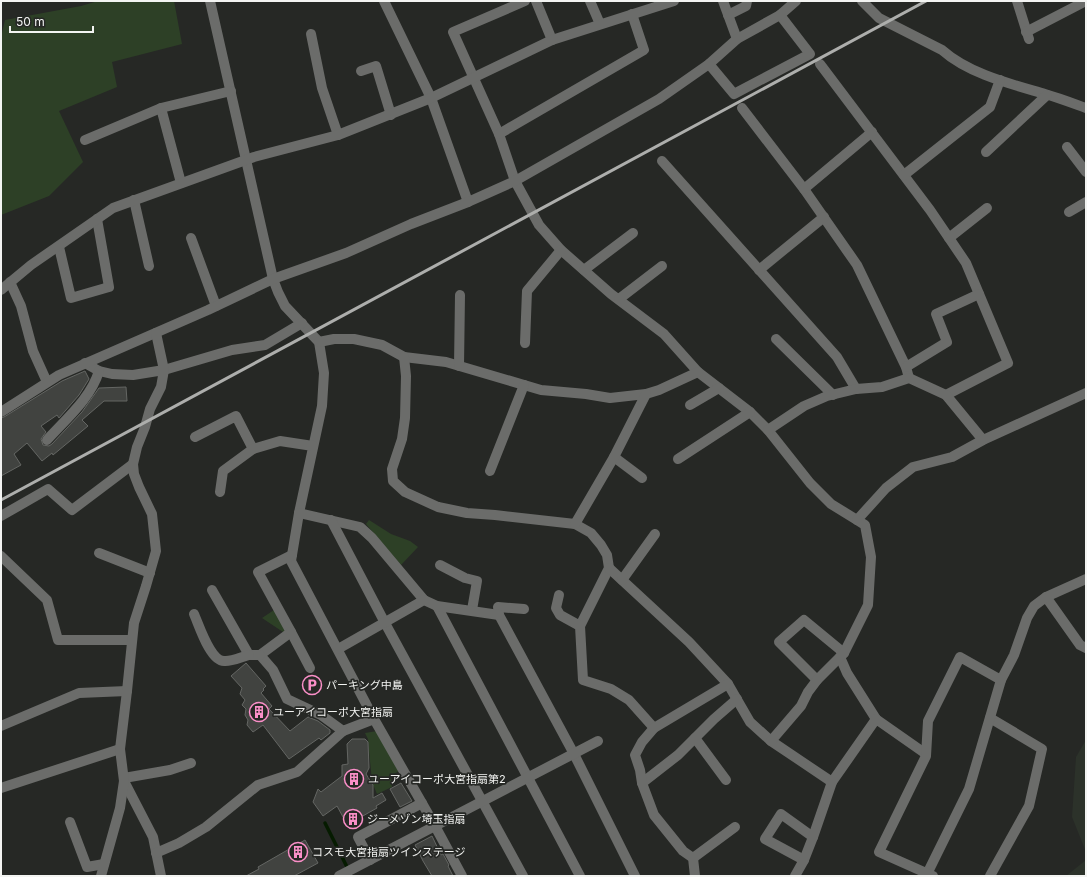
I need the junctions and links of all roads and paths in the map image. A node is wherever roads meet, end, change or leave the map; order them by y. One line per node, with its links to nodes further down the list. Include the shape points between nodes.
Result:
1 (210, 1): 26 (street)
2 (384, 1): 28 (street)
3 (525, 1): 24 (street, via 453,32)
4 (536, 1): 19 (street)
5 (590, 1): 17 (street)
6 (674, 1): 13 (street)
7 (723, 1): 15 (street)
8 (747, 1): 15 (street, via 746,6)
9 (796, 1): 16 (street)
10 (862, 1): 25 (street, via 886,23 942,50 967,66)
11 (1016, 1): 12 (street, via 1028,36)
12 (1086, 1)
13 (661, 3): 14 (street)
14 (632, 14): 17 (street); 34 (street, via 644,50)
15 (728, 15): 20 (street)
16 (780, 15): 20 (street); 21 (street, via 810,54 734,94)
17 (600, 24): 19 (street)
18 (311, 34): 35 (street, via 322,88)
19 (552, 40): 24 (street)
20 (737, 40): 21 (street)
21 (709, 64): 43 (street, via 659,99)
22 (820, 64): 33 (street)
23 (361, 71): 32 (street, via 376,66)
24 (473, 77): 28 (street); 34 (street)
25 (1000, 80): 27 (street); 42 (street, via 990,107)
26 (231, 91): 29 (street); 39 (street)
27 (1047, 95): 31 (street); 38 (street)
28 (431, 98): 32 (street); 47 (street)
29 (161, 108): 36 (street); 44 (street)
30 (742, 108): 45 (street)
31 (1086, 108)
32 (391, 115): 35 (street)
33 (872, 132): 42 (street); 45 (street)
34 (499, 134): 43 (street)
35 (338, 135): 39 (street)
36 (86, 140)
37 (1067, 148): 41 (street)
38 (986, 152)
39 (247, 160): 44 (street); 62 (street)
40 (662, 161): 61 (street)
41 (1086, 172)
42 (904, 175): 55 (street)
43 (515, 181): 47 (street); 57 (street, via 539,225)
44 (181, 183): 46 (street)
45 (804, 189): 51 (street)
46 (134, 200): 52 (street, via 113,208); 58 (street)
47 (468, 202): 62 (street, via 346,253)
48 (1086, 202): 50 (street)
49 (987, 208): 55 (street)
50 (1069, 212)
51 (824, 217): 61 (street); 77 (street, via 857,265)
52 (97, 219): 56 (street); 56 (street, via 109,287 70,298)
53 (633, 232): 60 (street)
54 (191, 238): 68 (street)
55 (949, 238): 65 (street, via 966,263)
56 (59, 247): 63 (street)
57 (561, 250): 60 (street); 73 (street, via 527,291)
58 (149, 266)
59 (662, 266): 67 (street)
60 (584, 270): 67 (street)
61 (759, 270): 85 (street, via 836,357)
62 (273, 279): 68 (street); 69 (street, via 285,306)
63 (10, 282): 64 (street); 82 (street, via 21,306 33,351)
64 (1, 290)
65 (979, 294): 77 (street, via 936,314 947,342); 89 (street, via 1008,363)
66 (460, 295): 76 (street)
67 (619, 299): 80 (street, via 664,334)
68 (216, 306): 70 (street)
69 (302, 323): 72 (street); 78 (street, via 265,345 232,350)
70 (156, 333): 75 (street); 78 (street)
71 (776, 339): 88 (street)
72 (319, 342): 74 (street, via 354,339 382,345); 97 (street, via 324,373 323,391)
73 (525, 344)
74 (404, 357): 76 (street); 109 (street, via 405,418 402,439 392,469 393,481 405,492 438,507 467,513)
75 (85, 363): 79 (street); 82 (street)
76 (459, 366): 83 (street)
77 (906, 367): 81 (street)
78 (164, 370): 79 (street, via 133,375); 101 (street, via 161,387 150,409)
79 (99, 371): 95 (street, via 96,381 81,402)
80 (698, 372): 84 (street); 87 (street)
81 (910, 378): 85 (street, via 882,387); 89 (street)
82 (47, 382): 91 (street)
83 (524, 386): 87 (street, via 610,398); 102 (street)
84 (719, 388): 90 (street); 92 (street)
85 (856, 389): 88 (street)
86 (1086, 393): 96 (street)
87 (646, 394): 99 (street)
88 (833, 395): 93 (street, via 804,406)
89 (946, 395): 96 (street)
90 (690, 405)
91 (1, 412)
92 (750, 412): 93 (street); 100 (street)
93 (768, 430): 108 (street, via 815,488 831,504)
94 (195, 437): 98 (street, via 236,416)
95 (47, 440)
96 (983, 440): 108 (street, via 952,457 912,467 886,488)
97 (313, 446): 98 (street, via 280,441); 105 (street)
98 (253, 449): 104 (street, via 223,471)
99 (614, 457): 103 (street); 109 (street)
100 (678, 459)
101 (134, 464): 106 (street, via 72,510 48,489); 116 (street, via 134,474 152,514 156,550)
102 (490, 471)
103 (642, 478)
104 (220, 492)
105 (299, 513): 107 (street); 112 (street)
106 (1, 516)
107 (331, 520): 122 (street, via 360,527); 128 (street)
108 (857, 520): 136 (street, via 865,525 871,557 868,605)
109 (575, 524): 115 (street, via 591,533 602,545)
110 (655, 534): 118 (street)
111 (99, 554): 116 (street)
112 (292, 555): 130 (street, via 258,572); 133 (street, via 291,561)
113 (1, 556): 131 (street, via 47,600 58,640)
114 (440, 565): 125 (street, via 465,578 477,581)
115 (609, 568): 118 (street); 129 (street)
116 (150, 573): 131 (street, via 134,623)
117 (1086, 579): 121 (street)
118 (622, 580): 140 (street, via 689,642)
119 (212, 590): 134 (street)
120 (559, 595): 129 (street, via 556,608 560,615)
121 (1046, 597): 132 (street, via 1080,645); 139 (street, via 1034,606 1027,618 1014,655)
122 (424, 600): 123 (street); 128 (street)
123 (437, 606): 125 (street); 156 (street)
124 (524, 609): 127 (street, via 498,607)
125 (472, 610): 127 (street)
126 (194, 614): 134 (street, via 208,646 217,659 224,661)
127 (499, 615): 153 (street)
128 (386, 623): 133 (street); 163 (street)
129 (580, 626): 147 (street, via 583,680 611,689 629,700)
130 (291, 632): 135 (street); 137 (street)
131 (132, 640): 141 (street)
132 (1086, 648)
133 (338, 649): 144 (street)
134 (249, 655): 135 (street)
135 (260, 655): 148 (street, via 273,670 287,699 321,716)
136 (842, 655): 138 (street); 138 (street, via 804,620 779,642); 145 (street, via 847,673)
137 (310, 668)
138 (817, 680): 151 (street, via 801,706)
139 (1001, 680): 143 (street); 154 (street, via 960,657 928,721)
140 (728, 684): 142 (street); 147 (street)
141 (127, 691): 146 (street, via 79,692); 152 (street)
142 (737, 699): 149 (street); 151 (street, via 750,722)
143 (990, 718): 173 (street, via 969,789); 183 (street, via 1042,749 1029,806)
144 (374, 719): 148 (street); 162 (street)
145 (876, 719): 154 (street); 159 (street)
146 (1, 726)
147 (654, 728): 160 (street, via 635,755)
148 (343, 731): 168 (street, via 297,772 258,785 206,827)
149 (695, 738): 158 (street); 160 (street)
150 (598, 741): 153 (street)
151 (771, 741): 159 (street)
152 (120, 749): 157 (street); 161 (street)
153 (574, 754): 156 (street); 180 (street)
154 (926, 754): 173 (street, via 879,852)
155 (191, 763): 157 (street)
156 (528, 778): 163 (street); 179 (street)
157 (124, 780): 168 (street, via 153,837); 172 (street, via 120,808)
158 (726, 780)
159 (832, 782): 167 (street)
160 (642, 783): 169 (street, via 654,815 683,851)
161 (1, 788)
162 (422, 802): 165 (street); 170 (street, via 358,837)
163 (482, 802): 165 (street); 178 (street)
164 (70, 822): 172 (street, via 87,867)
165 (435, 826): 170 (street); 177 (street)
166 (736, 827): 169 (street)
167 (813, 837): 171 (street); 171 (street, via 781,814 765,839)
168 (156, 853): 175 (street)
169 (693, 858): 181 (street)
170 (370, 860): 176 (street)
171 (804, 860): 182 (street)
172 (104, 864): 174 (street)
173 (929, 875)
174 (100, 876)
175 (161, 876)
176 (339, 876)
177 (462, 876)
178 (523, 876)
179 (580, 876)
180 (635, 876)
181 (695, 876)
182 (796, 876)
183 (990, 876)

